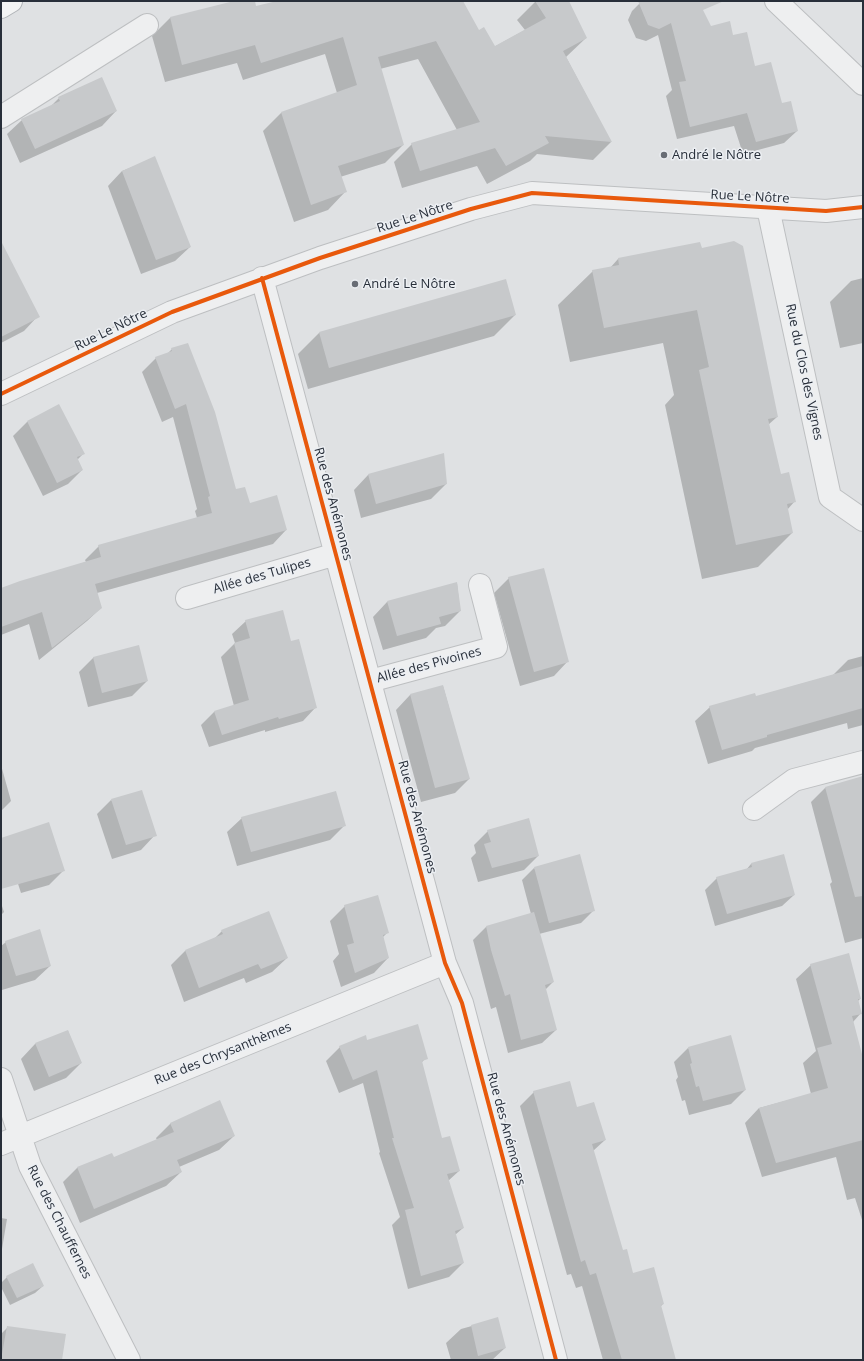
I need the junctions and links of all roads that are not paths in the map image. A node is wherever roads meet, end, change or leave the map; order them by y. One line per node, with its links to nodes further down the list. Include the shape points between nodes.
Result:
1 (11, 1): 3 (highway)
2 (776, 1): 5 (street)
3 (1, 7)
4 (147, 25): 6 (street)
5 (863, 84)
6 (1, 117)
7 (863, 207): 8 (street, Rue Le Nôtre, via 826,211)
8 (768, 208): 9 (street, Rue Le Nôtre, via 532,193 471,210); 11 (street, Rue du Clos des Vignes, via 830,497)
9 (262, 278): 10 (street, Rue Le Nôtre, via 172,312); 12 (street, Rue des Anémones)
10 (1, 394)
11 (863, 520)
12 (336, 554): 14 (street, Allée des Tulipes); 15 (street, Rue des Anémones)
13 (480, 585): 15 (street, Allée des Pivoines, via 496,647)
14 (188, 598)
15 (370, 681): 18 (street, Rue des Anémones)
16 (863, 762): 17 (street, via 794,780)
17 (754, 809)
18 (446, 963): 20 (street, Rue des Chrysanthèmes); 22 (street, Rue des Anémones, via 462,1003)
19 (1, 1079): 20 (street, Rue des Chauffernes)
20 (11, 1140): 21 (street, Rue des Chauffernes, via 30,1166)
21 (129, 1360)
22 (556, 1360)

